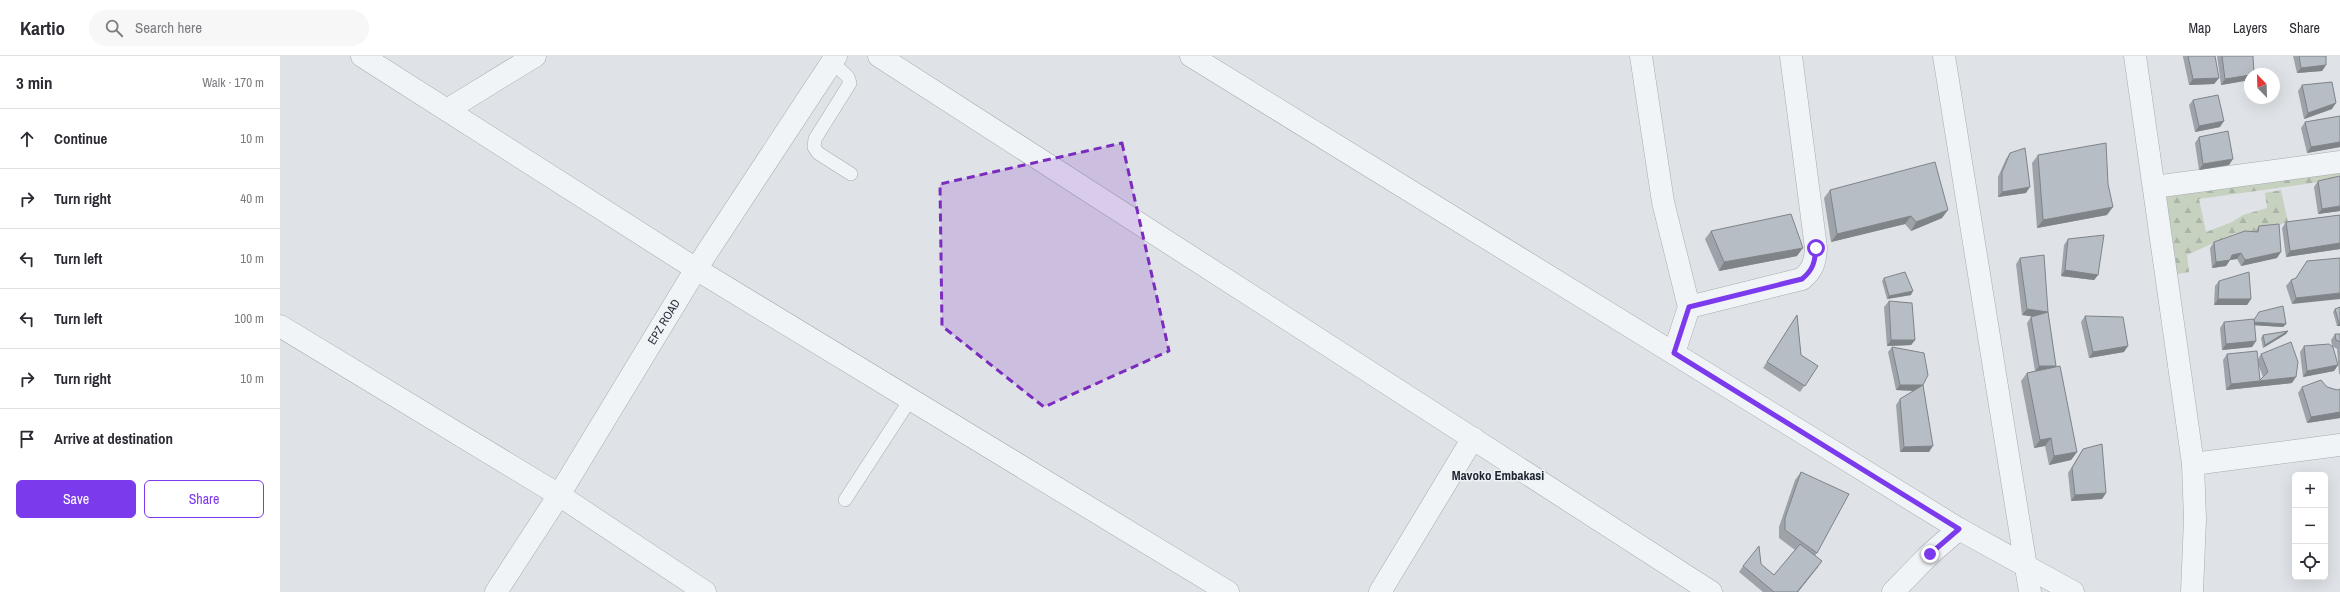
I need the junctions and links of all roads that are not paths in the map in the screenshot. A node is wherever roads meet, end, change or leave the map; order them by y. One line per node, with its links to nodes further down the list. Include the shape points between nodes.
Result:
1 (362, 56): 10 (street)
2 (535, 56): 10 (street)
3 (879, 56): 19 (street)
4 (1191, 56): 17 (street)
5 (1640, 56): 15 (street, via 1663,202)
6 (1791, 56): 15 (street, via 1816,248 1815,263 1802,279)
7 (1944, 56): 25 (street)
8 (2135, 56): 13 (street)
9 (834, 59): 12 (lane, via 850,83 815,139 814,147 818,153); 14 (street, EPZ ROAD)
10 (447, 110): 14 (street)
11 (2340, 162): 13 (street)
12 (851, 174)
13 (2154, 187): 21 (street)
14 (696, 269): 18 (street); 22 (street, EPZ ROAD)
15 (1689, 307): 17 (street)
16 (280, 326): 22 (street)
17 (1674, 353): 24 (street)
18 (910, 400): 23 (lane); 28 (street)
19 (1473, 438): 29 (street); 30 (street)
20 (2340, 445): 21 (street)
21 (2193, 464): 34 (street, via 2195,519)
22 (559, 496): 26 (street, EPZ ROAD); 27 (street)
23 (845, 500)
24 (1959, 529): 25 (street); 31 (street)
25 (2026, 567): 32 (street); 33 (street)
26 (496, 592)
27 (705, 592)
28 (1228, 592)
29 (1380, 592)
30 (1711, 592)
31 (1893, 592)
32 (2030, 592)
33 (2073, 592)
34 (2192, 592)

